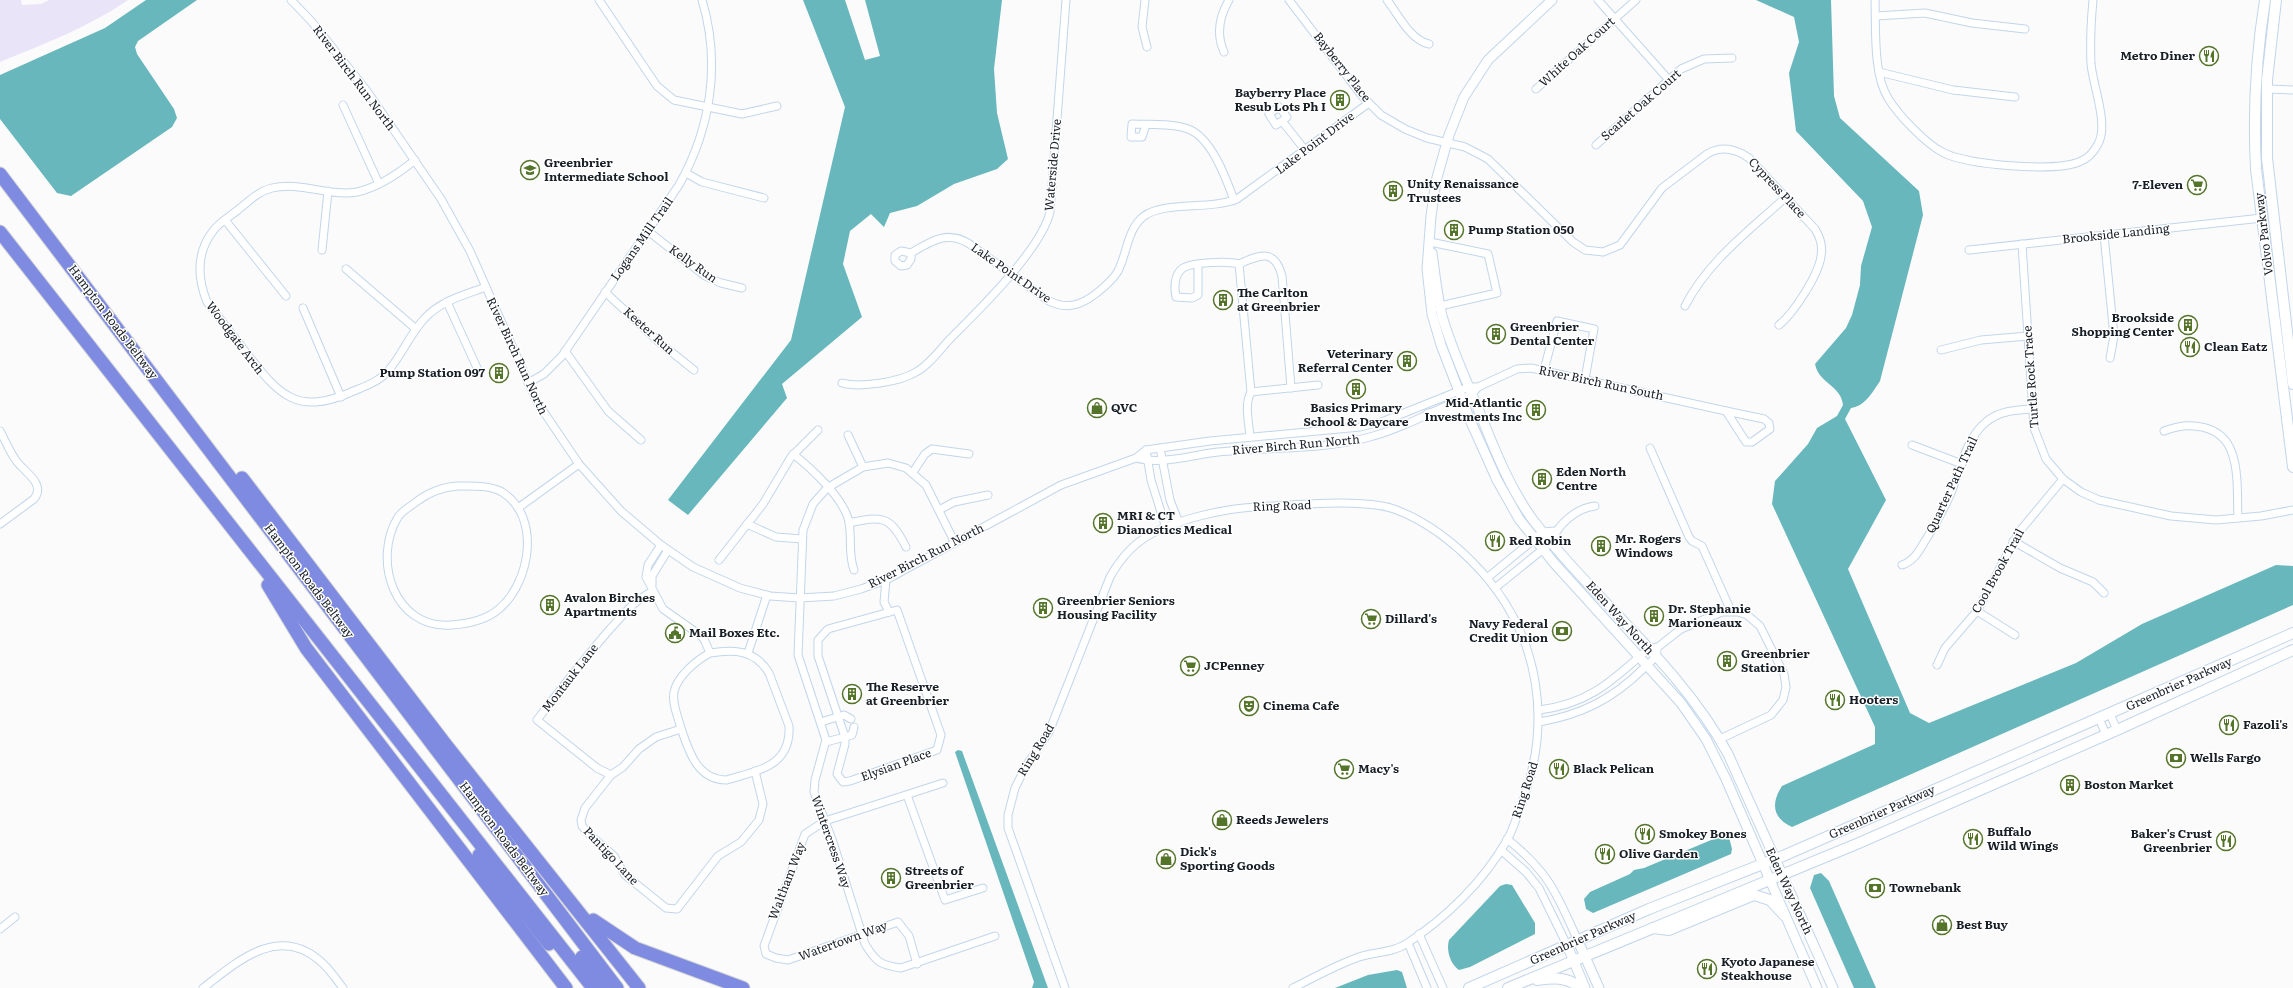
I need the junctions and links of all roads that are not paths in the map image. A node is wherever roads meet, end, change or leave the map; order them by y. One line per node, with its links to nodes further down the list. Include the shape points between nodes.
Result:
1 (291, 0): 38 (street, River Birch Run North, via 343,61)
2 (598, 0): 32 (street, via 661,90 682,102)
3 (702, 0): 32 (street, Logans Mill Trail, via 712,53)
4 (1066, 0): 61 (street, Waterside Drive, via 1050,212 1044,231)
5 (1145, 0): 20 (street, via 1142,27)
6 (1228, 0): 21 (street, via 1219,24)
7 (1289, 0): 29 (street, Bayberry Place)
8 (1387, 0): 19 (street, via 1412,34)
9 (1552, 0): 35 (street, Eden Way North, via 1496,50 1485,64 1464,97)
10 (1598, 0): 17 (street)
11 (1636, 0): 17 (street, White Oak Court)
12 (1875, 0): 16 (street)
13 (2093, 0): 23 (street, via 2091,65 2102,130 2095,150 2078,162 2031,167 1966,159 1944,153 1925,139 1894,106 1883,89)
14 (2265, 0): 47 (main road, Volvo Parkway, via 2258,46 2255,101 2255,146)
15 (2276, 0): 26 (main road, Volvo Parkway)
16 (1876, 16): 18 (street, via 1925,13 1972,23); 23 (street)
17 (1614, 19): 24 (street); 25 (street, White Oak Court)
18 (2025, 29)
19 (1429, 44)
20 (1147, 46)
21 (1224, 52)
22 (1732, 58): 24 (street, Scarlet Oak Court, via 1712,58 1694,62)
23 (1879, 72): 28 (street, via 1953,90)
24 (1669, 80): 36 (street, Scarlet Oak Court)
25 (1536, 89)
26 (2266, 89): 27 (street); 75 (main road, Volvo Parkway, via 2268,181)
27 (2293, 90)
28 (2015, 97)
29 (1368, 103): 35 (street, Bayberry Place, via 1381,115 1405,129); 37 (street, Lake Point Drive)
30 (343, 105): 41 (street)
31 (776, 106): 32 (street, via 742,114)
32 (708, 108): 39 (street, Logans Mill Trail, via 697,147)
33 (1282, 121): 37 (street)
34 (1146, 125): 46 (street, via 1181,127 1201,137 1222,170)
35 (1446, 143): 44 (street, Cypress Place, via 1465,148 1488,159 1573,242 1591,252 1603,252 1620,245 1666,185 1715,150 1729,149 1745,155); 53 (street, Eden Way North, via 1433,198)
36 (1596, 144)
37 (1305, 150): 46 (street, Lake Point Drive, via 1246,194)
38 (415, 160): 41 (street, Woodgate Arch); 62 (street, River Birch Run North, via 460,231)
39 (686, 173): 45 (street, via 702,182); 49 (street, Logans Mill Trail)
40 (0, 174): 95 (highway, Hampton Roads Beltway)
41 (379, 184): 43 (street, Woodgate Arch, via 354,192)
42 (0, 187): 115 (highway, via 176,416)
43 (328, 191): 48 (street, Woodgate Arch, via 306,187 271,188 257,194); 55 (street)
44 (1786, 197): 68 (street, via 1709,269 1695,286); 70 (street, Cypress Place, via 1815,229 1821,242 1822,255 1797,307)
45 (764, 198)
46 (1234, 200): 61 (street, Lake Point Drive, via 1220,204 1161,210 1144,216 1133,230 1116,274 1092,298 1079,304 1056,304)
47 (2262, 218): 51 (street, Brookside Landing); 76 (main road, Volvo Parkway)
48 (225, 220): 65 (street); 90 (street, Woodgate Arch, via 214,230 200,257 201,288 207,302 268,381 284,395 312,403 327,402)
49 (648, 231): 63 (street, Kelly Run, via 705,276 720,283); 64 (street, Logans Mill Trail)
50 (0, 232): 213 (highway)
51 (2104, 235): 54 (street, Brookside Landing); 77 (street, via 2114,336)
52 (0, 242): 146 (highway)
53 (1430, 242): 67 (street, Eden Way North); 67 (street, via 1488,254 1497,293); 89 (street, Eden Way North, via 1427,269 1432,314)
54 (2022, 244): 56 (street, Brookside Landing); 72 (street, Turtle Rock Trace)
55 (322, 250)
56 (1969, 250)
57 (911, 254): 61 (street, Lake Point Drive, via 936,239 954,237 968,243)
58 (1239, 264): 59 (street, via 1231,262); 86 (street, via 1265,256 1274,258 1279,264); 88 (street)
59 (1198, 265): 59 (street, via 1184,268 1178,273 1174,289 1176,297 1192,298 1198,295)
60 (346, 270): 71 (street)
61 (1010, 273): 83 (street, Waterside Drive, via 983,306 918,371 901,378 863,385)
62 (486, 287): 66 (street, Woodgate Arch); 82 (street, River Birch Run North)
63 (742, 288)
64 (605, 292): 74 (street, Logans Mill Trail); 79 (street, Keeter Run, via 659,342)
65 (286, 296)
66 (447, 302): 71 (street, Woodgate Arch, via 433,311); 78 (street)
67 (1440, 306): 87 (street, Eden Way North, via 1450,342)
68 (1685, 306)
69 (302, 308): 90 (street)
70 (1779, 325)
71 (416, 330): 90 (street, Woodgate Arch, via 388,372 375,382)
72 (2028, 336): 73 (street, via 1981,340); 91 (street, Turtle Rock Trace)
73 (1941, 350)
74 (565, 351): 82 (street, Logans Mill Trail, via 549,369); 101 (street, via 608,411)
75 (2291, 354): 76 (street); 84 (main road, Volvo Parkway)
76 (2278, 356): 114 (main road, Volvo Parkway)
77 (2110, 358)
78 (478, 370)
79 (694, 370)
80 (1544, 370): 81 (street, River Birch Run South); 81 (street, via 1557,321 1576,324 1594,329); 87 (street, River Birch Run South, via 1517,369)
81 (1585, 379): 92 (street, River Birch Run South)
82 (528, 383): 111 (street, River Birch Run North, via 549,423)
83 (842, 383)
84 (2293, 384)
85 (1318, 385): 86 (street)
86 (1291, 388): 88 (street)
87 (1473, 389): 89 (street, River Birch Run North); 131 (street, Eden Way North, via 1511,483 1525,508)
88 (1251, 392): 100 (street, via 1247,406)
89 (1460, 395): 93 (street, River Birch Run North); 94 (street, Eden Way North); 100 (street, River Birch Run North, via 1372,425 1345,430)
90 (341, 397)
91 (2032, 409): 112 (street, Quarter Path Trail, via 2006,412 1986,422 1973,437); 117 (street, Turtle Rock Trace, via 2034,428 2041,449)
92 (1726, 411): 92 (street, River Birch Run South, via 1746,442 1752,442 1770,428 1764,419)
93 (1428, 414): 94 (street, via 1447,409); 109 (street, River Birch Run North, via 1377,435 1351,441 1216,452)
94 (1469, 418): 133 (street, Eden Way North, via 1497,480 1519,519)
95 (188, 422): 115 (highway, Hampton Roads Beltway); 192 (highway, via 227,458 446,745)
96 (818, 430): 106 (street)
97 (0, 431): 127 (street, via 15,460 35,480 38,494)
98 (2164, 431): 124 (street, via 2182,426 2201,426 2216,432 2226,442 2234,458)
99 (848, 434): 113 (street)
100 (1250, 437): 103 (street, River Birch Run North)
101 (641, 440)
102 (1912, 445): 112 (street)
103 (1160, 448): 105 (street, River Birch Run North); 109 (street)
104 (1650, 448): 152 (street, via 1689,537 1702,546)
105 (1146, 450): 108 (street, River Birch Run North); 110 (street)
106 (793, 454): 118 (street, via 810,468); 128 (street, via 763,504)
107 (969, 454): 116 (street, via 932,449 925,454)
108 (1136, 458): 110 (street, River Birch Run North); 136 (street, River Birch Run North, via 1061,485)
109 (1161, 460): 110 (street, River Birch Run North); 126 (street, via 1170,500)
110 (1148, 461): 129 (street, via 1157,504)
111 (579, 464): 121 (street); 137 (street, River Birch Run North, via 621,511)
112 (1962, 464): 142 (street, Quarter Path Trail, via 1928,537 1914,558)
113 (863, 467): 116 (street, via 888,463 900,465); 118 (street)
114 (2293, 467)
115 (224, 469): 189 (highway, Hampton Roads Beltway)
116 (913, 472): 122 (street, via 926,485)
117 (2063, 479): 124 (street, Turtle Rock Trace, via 2092,498 2133,508 2189,518); 134 (street, Cool Brook Trail, via 2032,514)
118 (827, 488): 125 (street, via 842,507); 132 (street, via 810,509 802,530)
119 (988, 495): 122 (street, via 954,502)
120 (1595, 506): 130 (street, via 1578,512)
121 (518, 508): 121 (street, via 525,526 527,552 523,576 500,609 487,618 469,624 449,626 432,624 405,608 391,586 387,571 386,552 391,531 399,516 426,495 445,487 488,488 502,492)
122 (939, 510): 136 (street)
123 (2293, 510): 124 (street, Turtle Rock Trace)
124 (2238, 518)
125 (849, 523): 138 (street, via 878,518 889,522 898,531); 143 (street, via 850,554)
126 (1179, 523): 129 (street, Ring Road); 144 (street, Ring Road, via 1240,508 1361,504 1381,506 1407,515 1436,531 1467,556)
127 (0, 524)
128 (747, 524): 132 (street, via 776,537); 141 (street)
129 (1166, 528): 218 (street, Ring Road, via 1147,536 1117,564 1059,709 1044,740 1020,776 1008,816 1010,834)
130 (1555, 531): 131 (street); 135 (street)
131 (1544, 532): 133 (street); 135 (street, Eden Way North)
132 (802, 539): 151 (street)
133 (1534, 539): 139 (street, Eden Way North); 144 (street)
134 (2013, 541): 149 (street, via 2060,568 2093,582); 153 (street, Cool Brook Trail)
135 (1552, 542): 139 (street); 158 (street, Eden Way North)
136 (955, 543): 145 (street, River Birch Run North)
137 (661, 545): 140 (street, River Birch Run North); 148 (street, via 646,571 646,577)
138 (906, 547)
139 (1542, 549): 147 (street); 162 (street, Eden Way North)
140 (668, 550): 148 (street, via 650,580); 150 (street, River Birch Run North, via 693,567 721,581)
141 (719, 560)
142 (1902, 565)
143 (854, 570)
144 (1486, 578): 147 (street, Ring Road)
145 (886, 580): 151 (street, River Birch Run North, via 845,594); 154 (street, via 884,602)
146 (268, 586): 209 (highway, via 306,648); 212 (highway)
147 (1495, 588): 166 (street, Ring Road, via 1510,612 1525,646 1535,681)
148 (654, 591): 160 (street, via 663,609 700,635); 181 (street, Montauk Lane, via 633,602 596,644 537,720 596,768)
149 (2104, 593)
150 (767, 595): 151 (street, River Birch Run North); 161 (street)
151 (800, 598): 171 (street, via 798,655)
152 (1731, 611): 157 (street, via 1718,613 1681,629); 178 (street, via 1747,615 1760,626 1784,674 1786,687 1783,700 1771,715)
153 (1977, 611): 156 (street); 165 (street, Cool Brook Trail, via 1945,648)
154 (889, 612): 168 (street, Elysian Place, via 828,629 818,640 818,656); 177 (street, Elysian Place, via 897,610 941,734 937,750 850,782 843,782 837,774)
155 (2293, 633): 167 (main road, Greenbrier Parkway)
156 (2015, 635)
157 (1658, 647): 158 (street); 163 (street)
158 (1648, 649): 162 (street); 163 (street, Eden Way North)
159 (2293, 650): 175 (main road, Greenbrier Parkway)
160 (710, 653): 161 (street); 174 (street, via 695,662 674,691 673,702)
161 (748, 653): 180 (street, via 765,666 769,673 789,726 781,757 775,764)
162 (1640, 656): 164 (street, Eden Way North); 166 (street, via 1596,692 1564,706)
163 (1656, 657): 164 (street); 178 (street, Eden Way North, via 1691,696)
164 (1647, 665): 172 (street, via 1619,691 1602,702 1562,718); 188 (street, Eden Way North, via 1681,703 1706,739)
165 (1937, 665)
166 (1538, 710): 172 (street, Ring Road)
167 (2110, 714): 169 (main road, Greenbrier Parkway); 175 (street)
168 (838, 716): 170 (street, via 847,715); 171 (street); 177 (street, Elysian Place)
169 (2099, 718): 176 (street); 187 (main road, Greenbrier Parkway)
170 (851, 719)
171 (821, 722): 179 (street)
172 (1539, 722): 185 (street, Ring Road, via 1532,771)
173 (854, 728): 177 (street, via 852,735)
174 (681, 729): 180 (street, via 693,762 714,778 728,780); 181 (street, Pantigo Lane, via 648,742 623,768)
175 (2117, 730): 176 (main road, Greenbrier Parkway)
176 (2106, 735): 190 (main road, Greenbrier Parkway)
177 (845, 737): 179 (street)
178 (1720, 739): 187 (street, Eden Way North)
179 (826, 742): 184 (street, Wintercress Way, via 814,780 814,792)
180 (755, 771): 181 (street, Pantigo Lane, via 763,804 759,820 741,842 718,856 674,910 666,908 625,875 614,856 582,826 585,808)
181 (611, 775)
182 (943, 783): 183 (street, Waltham Way)
183 (906, 795): 184 (street, Waltham Way); 193 (street, via 945,900)
184 (825, 821): 198 (street, Wintercress Way); 204 (street, Waltham Way, via 805,834 765,940)
185 (1507, 839): 186 (street, Ring Road); 201 (street, via 1532,860 1549,880)
186 (1501, 850): 199 (street, Ring Road, via 1464,896 1445,915); 203 (street, via 1540,888)
187 (1775, 859): 188 (main road, Greenbrier Parkway); 190 (street, Eden Way North)
188 (1763, 864): 191 (street, Eden Way North); 201 (main road, Greenbrier Parkway)
189 (531, 874): 214 (highway, via 560,928); 215 (highway, Hampton Roads Beltway)
190 (1782, 874): 191 (main road, Greenbrier Parkway); 228 (street, Eden Way North)
191 (1769, 879): 194 (street, Eden Way North); 196 (main road, Greenbrier Parkway)
192 (560, 887): 216 (highway); 217 (highway, via 592,920 620,940)
193 (983, 888)
194 (1784, 915): 196 (main road, via 1770,900 1754,895 1669,930); 227 (street, Eden Way North)
195 (15, 917): 197 (street)
196 (1653, 928): 205 (main road, Greenbrier Parkway)
197 (0, 929)
198 (862, 933): 204 (street, Watertown Way, via 792,959 783,960); 207 (street, Wintercress Way, via 874,959 886,966 901,968); 207 (street, Watertown Way, via 898,922 909,936)
199 (1419, 934): 202 (street, Ring Road); 221 (street)
200 (995, 936): 207 (street, Wintercress Way)
201 (1578, 941): 203 (main road, Greenbrier Parkway); 205 (street)
202 (1408, 943): 219 (street, Ring Road, via 1395,949 1361,956); 220 (street)
203 (1567, 945): 206 (street); 222 (main road, Greenbrier Parkway)
204 (766, 954)
205 (1585, 958): 206 (main road, Greenbrier Parkway); 226 (street)
206 (1574, 962): 208 (main road, Greenbrier Parkway); 225 (street)
207 (917, 964)
208 (1527, 980): 223 (main road, Greenbrier Parkway); 224 (main road, via 1565,979)
209 (566, 987)
210 (203, 988): 211 (street, via 248,954 278,946 300,950 318,959)
211 (343, 988)
212 (583, 988)
213 (593, 988)
214 (605, 988)
215 (617, 988)
216 (639, 988)
217 (743, 988)
218 (1065, 988)
219 (1293, 988)
220 (1427, 988)
221 (1443, 988)
222 (1469, 988)
223 (1508, 988)
224 (1580, 988)
225 (1586, 988)
226 (1599, 988)
227 (1817, 988)
228 (1834, 988)

